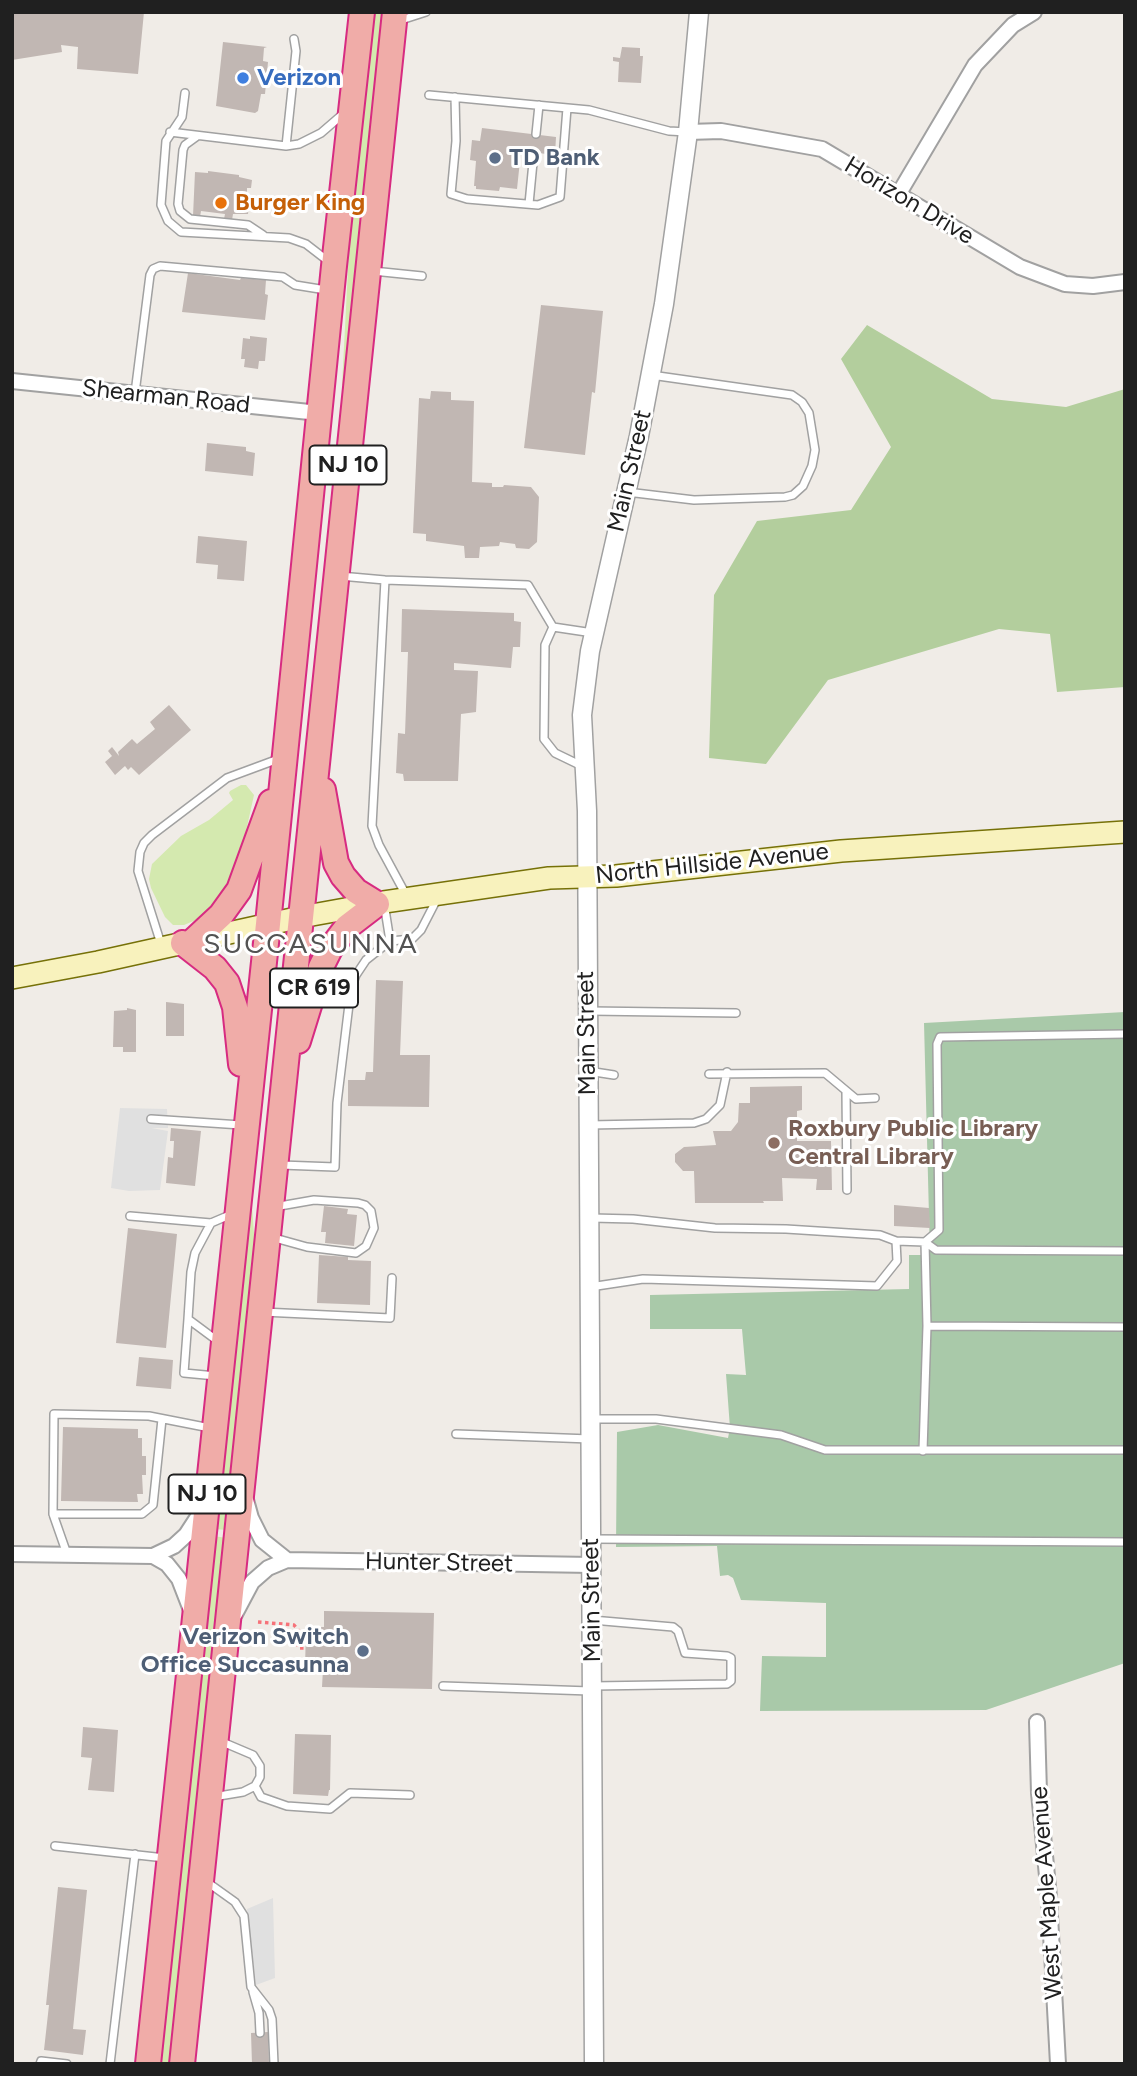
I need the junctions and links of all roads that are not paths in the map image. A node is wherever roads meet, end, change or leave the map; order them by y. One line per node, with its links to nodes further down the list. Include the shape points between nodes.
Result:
1 (362, 12): 11 (highway, NJ 10)
2 (426, 12): 5 (lane)
3 (699, 12): 14 (street, Main Street)
4 (1034, 12): 19 (street, via 1013,25 975,65)
5 (394, 18): 22 (highway, NJ 10)
6 (294, 40): 17 (lane)
7 (185, 93): 13 (lane, via 182,117)
8 (429, 94): 9 (lane)
9 (455, 97): 10 (lane); 20 (lane, via 451,194)
10 (539, 105): 12 (lane); 15 (lane)
11 (352, 107): 17 (lane, via 321,133); 24 (highway, NJ 10)
12 (567, 108): 14 (lane); 20 (lane, via 559,197)
13 (170, 132): 16 (lane); 21 (lane, via 161,205 168,221 181,232)
14 (688, 132): 19 (street, Horizon Drive, via 721,131 822,149); 26 (street, Main Street)
15 (536, 134)
16 (197, 137): 17 (lane); 21 (lane, via 183,150 180,211 190,219 248,225)
17 (286, 146)
18 (534, 152): 20 (lane)
19 (898, 195): 25 (street, Horizon Drive, via 1042,276 1065,284)
20 (529, 204)
21 (265, 237): 24 (lane, via 306,244)
22 (368, 270): 23 (lane); 31 (highway, NJ 10)
23 (422, 276)
24 (332, 278): 28 (lane, via 295,285 283,277 153,269); 29 (highway, NJ 10)
25 (1125, 282)
26 (651, 375): 30 (street, Main Street); 30 (lane, via 792,395 808,413 815,450 812,466 803,486 785,497 694,500)
27 (12, 381): 28 (street, Shearman Road)
28 (135, 394): 29 (street, Shearman Road)
29 (319, 413): 36 (highway, NJ 10)
30 (626, 492): 34 (street, Main Street)
31 (336, 575): 32 (lane); 35 (highway, NJ 10)
32 (385, 580): 33 (lane, via 528,584); 41 (lane, via 372,826)
33 (553, 628): 34 (lane); 37 (lane, via 545,645 544,738 555,753)
34 (593, 633): 37 (street, Main Street, via 582,715)
35 (318, 755): 42 (highway, via 336,863 356,891); 43 (highway, NJ 10)
36 (284, 766): 44 (highway, NJ 10); 46 (highway, via 239,890 221,915); 46 (lane, via 227,778 144,843 138,871)
37 (584, 767): 39 (street, Main Street)
38 (1125, 832): 39 (main road, North Hillside Avenue, via 841,851)
39 (587, 877): 40 (main road, North Hillside Avenue, via 549,878); 48 (street, Main Street)
40 (439, 895): 41 (main road, North Hillside Avenue); 45 (lane, via 412,939)
41 (408, 899): 42 (main road, North Hillside Avenue)
42 (380, 903): 43 (main road, North Hillside Avenue); 45 (lane); 55 (highway, CR 619, via 347,927 330,949)
43 (301, 918): 44 (main road, North Hillside Avenue); 55 (highway, NJ 10)
44 (268, 924): 46 (main road, North Hillside Avenue); 59 (highway, NJ 10)
45 (390, 941): 61 (lane, via 366,960 351,988 337,1103 335,1167)
46 (179, 944): 47 (main road, North Hillside Avenue); 59 (highway, via 215,968 228,983 239,1028)
47 (12, 978)
48 (587, 1011): 49 (lane); 51 (street, Main Street)
49 (736, 1013)
50 (1125, 1034): 70 (lane, via 940,1037 939,1230)
51 (587, 1071): 54 (lane); 60 (street, Main Street)
52 (727, 1073): 53 (lane); 56 (lane, via 825,1073); 60 (lane, via 720,1105 706,1119)
53 (709, 1074)
54 (614, 1075)
55 (282, 1091): 61 (highway, NJ 10)
56 (846, 1091): 57 (lane, via 856,1099); 62 (lane)
57 (875, 1098)
58 (151, 1119): 59 (lane)
59 (246, 1122): 64 (highway, NJ 10)
60 (588, 1125): 66 (street, Main Street)
61 (274, 1165): 63 (highway, NJ 10)
62 (847, 1190)
63 (270, 1208): 68 (highway, NJ 10); 68 (lane, via 314,1200 358,1203 371,1211 374,1228 366,1246 356,1253)
64 (236, 1212): 67 (lane); 78 (highway, NJ 10)
65 (130, 1216): 67 (lane)
66 (589, 1218): 69 (lane, via 880,1235); 73 (street, Main Street)
67 (211, 1223): 75 (lane, via 195,1253)
68 (267, 1236): 74 (highway, NJ 10)
69 (896, 1241): 70 (lane); 73 (lane, via 897,1261 877,1286 643,1279)
70 (925, 1242): 71 (lane, via 936,1250); 76 (lane)
71 (1125, 1251)
72 (393, 1278): 74 (lane, via 390,1318)
73 (589, 1287): 81 (street, Main Street)
74 (259, 1312): 87 (highway, NJ 10)
75 (188, 1319): 78 (lane); 79 (lane, via 184,1373)
76 (927, 1326): 77 (lane); 86 (lane)
77 (1125, 1327)
78 (222, 1344): 79 (highway, NJ 10)
79 (219, 1376): 82 (highway, NJ 10)
80 (162, 1419): 82 (lane); 89 (lane, via 153,1505 142,1514); 89 (lane, via 54,1414)
81 (590, 1419): 84 (street, Main Street); 86 (lane, via 656,1419 781,1434 825,1450)
82 (214, 1428): 88 (highway, NJ 10)
83 (456, 1434): 84 (lane)
84 (590, 1439): 90 (street, Main Street)
85 (1125, 1450): 86 (lane)
86 (923, 1451)
87 (243, 1481): 95 (street, via 247,1507 262,1540); 99 (highway, NJ 10)
88 (207, 1502): 94 (street, via 186,1535); 98 (highway, NJ 10)
89 (53, 1514): 93 (lane)
90 (591, 1539): 91 (lane); 96 (street, Main Street)
91 (1125, 1542)
92 (12, 1554): 93 (street)
93 (67, 1555): 94 (street)
94 (153, 1556): 98 (street, via 179,1579)
95 (287, 1560): 96 (street, Hunter Street); 99 (street, via 252,1582)
96 (592, 1565): 97 (street, Main Street)
97 (592, 1620): 101 (street, Main Street); 101 (lane, via 673,1627 685,1653 731,1658 727,1684)
98 (195, 1623): 109 (highway, NJ 10)
99 (227, 1632): 103 (highway, NJ 10)
100 (443, 1686): 101 (lane)
101 (593, 1689): 119 (street, Main Street)
102 (1037, 1722): 120 (street, West Maple Avenue)
103 (215, 1739): 104 (lane, via 253,1755 260,1766); 106 (highway, NJ 10)
104 (255, 1786): 105 (lane, via 261,1797 287,1806 330,1809 350,1793); 106 (lane)
105 (410, 1795)
106 (209, 1798): 110 (highway, NJ 10)
107 (55, 1846): 108 (lane)
108 (135, 1854): 109 (lane); 115 (lane)
109 (169, 1858): 116 (highway, NJ 10)
110 (201, 1878): 111 (lane, via 235,1902 244,1916); 117 (highway, NJ 10)
111 (251, 1987): 112 (lane); 118 (lane, via 272,2019)
112 (260, 2033)
113 (40, 2064): 114 (lane)
114 (67, 2064)
115 (110, 2064)
116 (148, 2064)
117 (182, 2064)
118 (274, 2064)
119 (594, 2064)
120 (1058, 2064)

